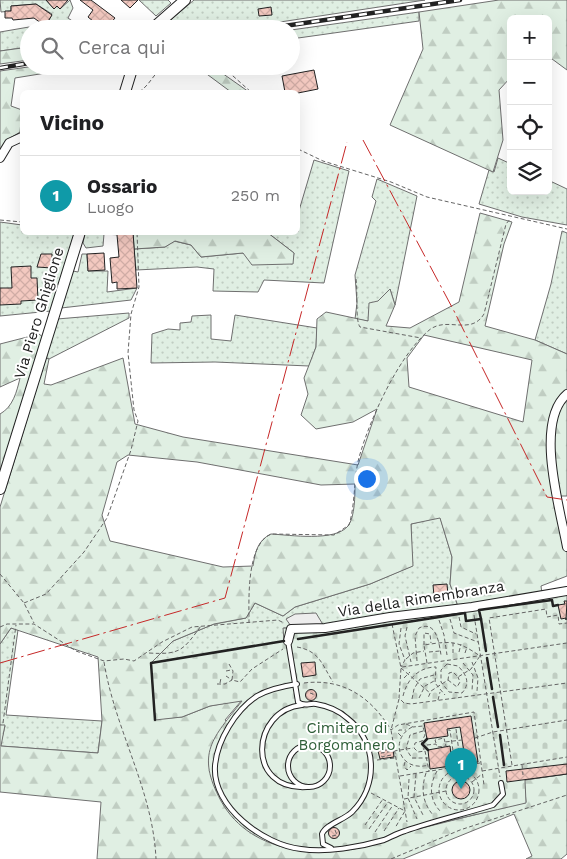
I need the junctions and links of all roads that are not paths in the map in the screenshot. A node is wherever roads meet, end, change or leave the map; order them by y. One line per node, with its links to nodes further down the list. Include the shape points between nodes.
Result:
1 (185, 0): 2 (street)
2 (162, 20)
3 (130, 75): 4 (street)
4 (125, 90)
5 (20, 138): 6 (street, via 9,143)
6 (0, 158)
7 (79, 235): 9 (street, Via Piero Ghiglione)
8 (567, 394): 10 (street, via 553,416 550,443)
9 (0, 489)
10 (567, 547)
11 (567, 590): 12 (street, Via della Rimembranza, via 325,628 293,629 289,631)
12 (289, 644): 13 (lane)
13 (296, 684): 14 (lane, via 298,702); 17 (lane, via 259,695 240,711 218,752 216,775 235,814 262,837 295,848)
14 (302, 705): 16 (lane, via 284,710 274,718 265,734 262,754 268,772 278,783 294,788); 17 (lane, via 325,706 346,717 362,734 370,754 371,774 362,799 351,813 322,834 323,844)
15 (501, 783): 17 (lane, via 503,794 493,805 385,839)
16 (307, 787): 16 (lane, via 321,784 330,766 322,749 309,745 292,754 288,767 294,781)
17 (331, 848)

